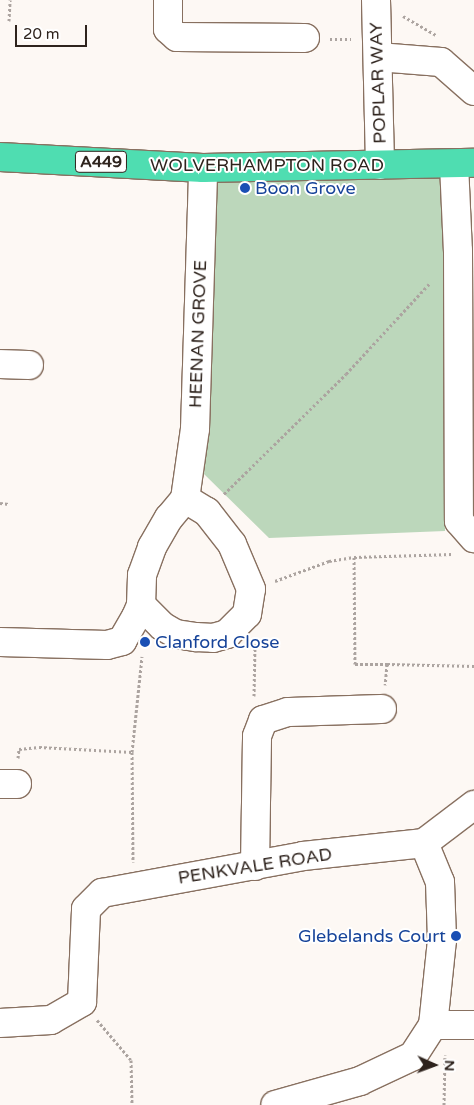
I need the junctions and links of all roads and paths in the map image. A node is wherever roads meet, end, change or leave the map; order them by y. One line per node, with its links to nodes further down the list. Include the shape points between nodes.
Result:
1 (10, 0): 4 (path)
2 (168, 0): 5 (street, via 168,29 177,37)
3 (376, 4): 6 (path, via 404,16); 7 (street, POPLAR WAY)
4 (9, 21)
5 (304, 38): 7 (path)
6 (443, 40)
7 (377, 48): 8 (street, via 441,62); 11 (street, POPLAR WAY)
8 (474, 91)
9 (0, 157): 12 (highway, WOLVERHAMPTON ROAD / A449)
10 (464, 164): 11 (highway, WOLVERHAMPTON ROAD / A449); 13 (street)
11 (380, 166): 12 (highway, WOLVERHAMPTON ROAD / A449)
12 (203, 168): 18 (street, HEENAN GROVE, via 195,429)
13 (458, 251): 18 (path, via 346,374); 19 (street, via 459,521)
14 (0, 364): 15 (street)
15 (29, 365)
16 (0, 503): 17 (path)
17 (9, 504)
18 (196, 506): 21 (street, via 232,544); 22 (street, via 169,518 152,547 142,575)
19 (472, 536): 20 (path, via 452,554)
20 (354, 557): 21 (path, via 329,561); 25 (path, via 355,664)
21 (249, 602): 22 (street, via 227,634 213,638 176,634 162,626); 28 (path, via 255,626 254,708)
22 (141, 605): 23 (street, via 131,630 122,641 107,645)
23 (0, 642)
24 (142, 654): 29 (path)
25 (387, 664): 26 (path); 27 (path)
26 (474, 666)
27 (382, 709): 28 (street, via 288,712)
28 (263, 720): 33 (street, via 257,736)
29 (132, 752): 30 (path, via 20,749); 34 (path)
30 (8, 784)
31 (474, 805): 32 (street)
32 (424, 843): 33 (street, PENKVALE ROAD, via 303,856); 37 (street, via 440,882)
33 (255, 866): 34 (street, PENKVALE ROAD)
34 (133, 886): 35 (street, PENKVALE ROAD, via 102,894 86,909)
35 (82, 1002): 36 (street, via 50,1020); 39 (path, via 131,1060)
36 (0, 1023)
37 (440, 1025): 38 (street); 40 (street, via 412,1056 360,1081); 41 (path)
38 (474, 1025)
39 (132, 1105)
40 (275, 1105)
41 (444, 1105)

